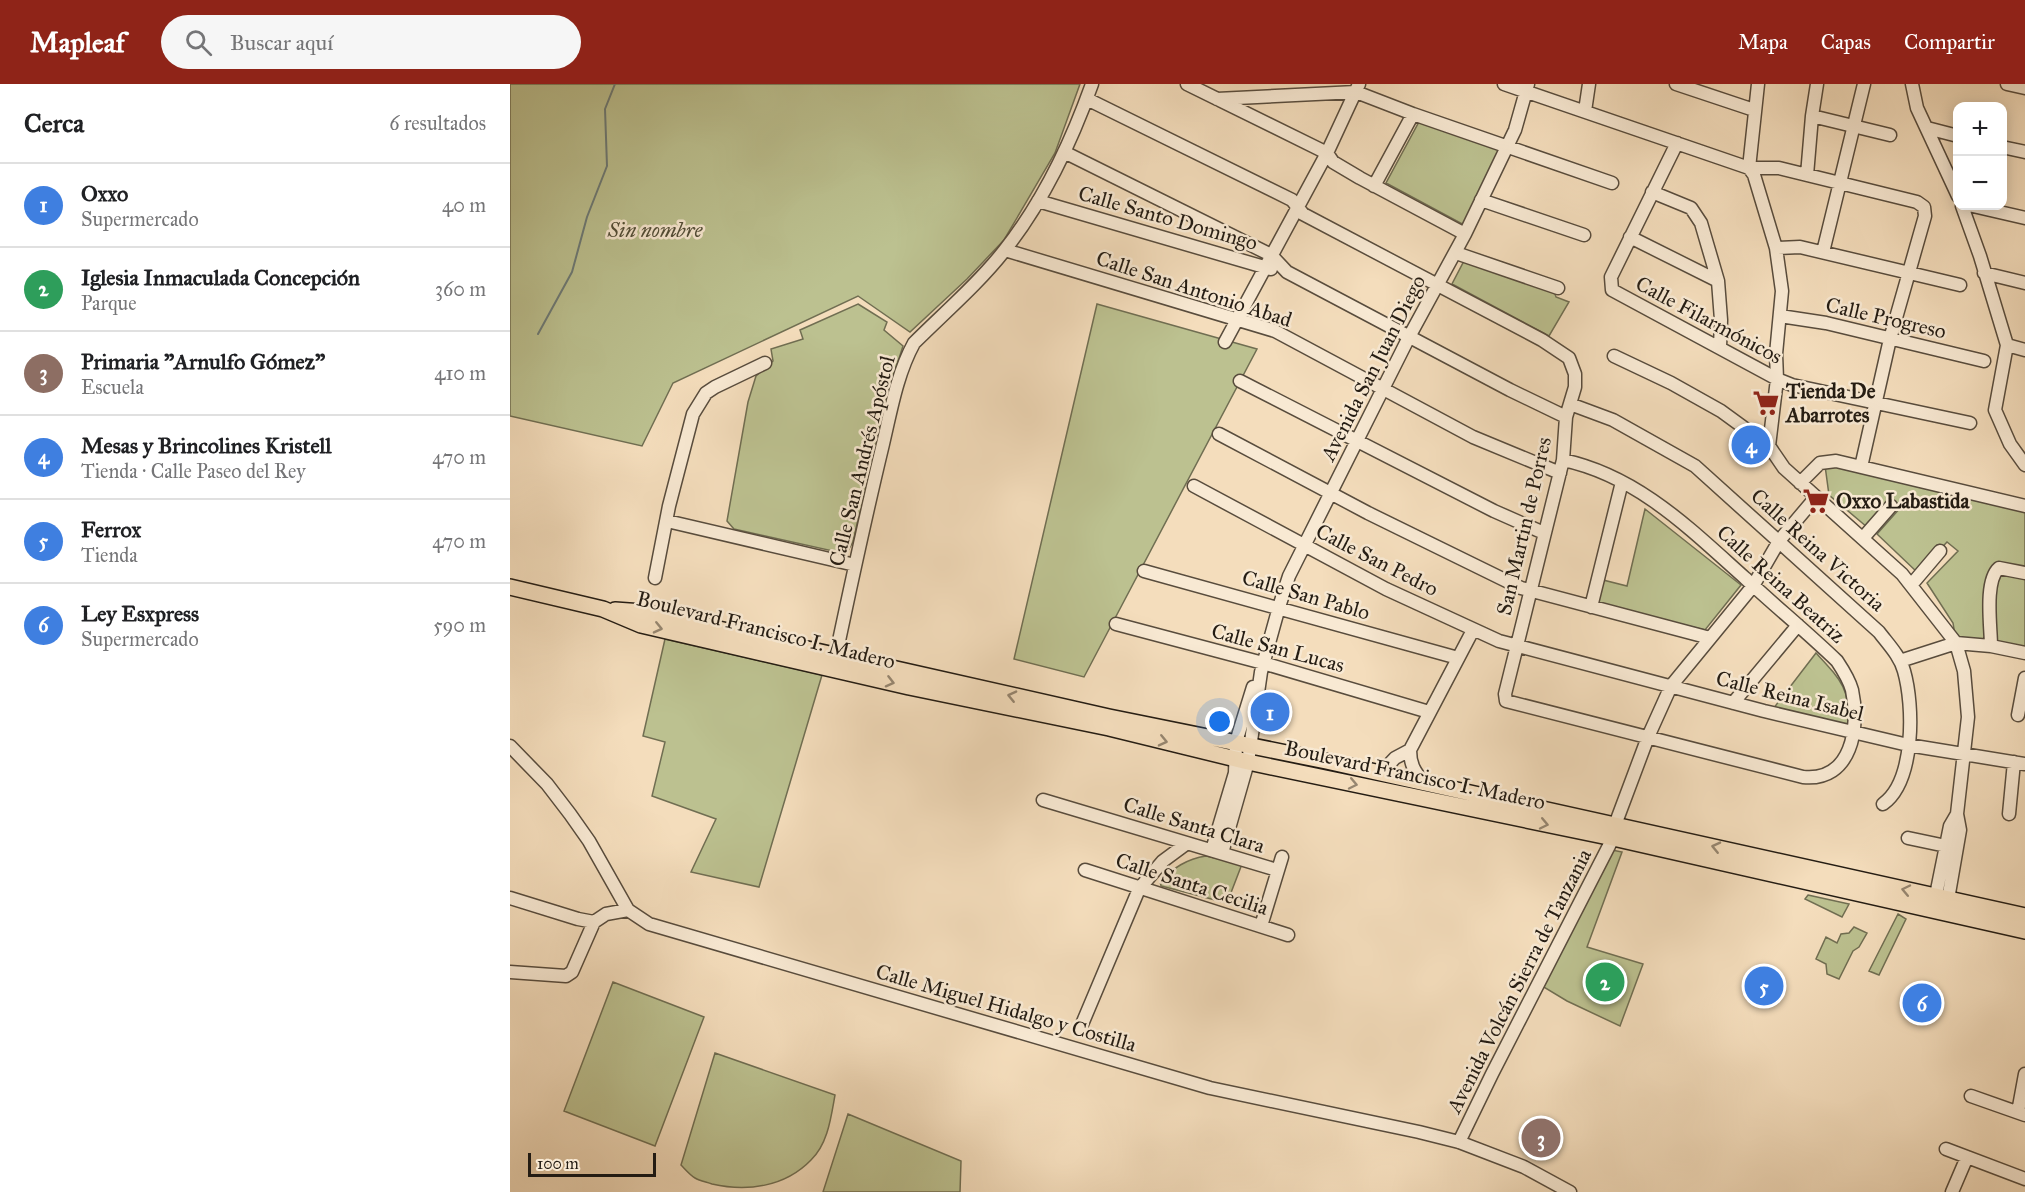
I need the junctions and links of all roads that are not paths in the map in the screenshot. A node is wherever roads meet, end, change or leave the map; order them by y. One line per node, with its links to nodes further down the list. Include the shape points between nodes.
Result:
1 (1092, 84): 15 (street, Calle San Andrés Apóstol)
2 (1187, 84): 14 (street)
3 (1504, 84): 12 (street)
4 (1589, 84): 17 (street)
5 (1676, 84): 16 (street)
6 (1758, 84): 16 (street)
7 (1817, 84): 19 (street)
8 (1863, 84): 20 (street)
9 (1912, 84): 21 (street)
10 (2007, 84): 13 (street)
11 (1357, 88): 14 (street); 18 (street); 29 (street)
12 (1527, 88): 17 (street); 25 (street, Avenida San Juan Diego)
13 (2025, 88)
14 (1217, 99): 29 (street)
15 (1086, 100): 27 (street, Calle San Andrés Apóstol); 39 (street, via 1292,200)
16 (1754, 110): 30 (street)
17 (1585, 111): 24 (street)
18 (1413, 114): 25 (street); 35 (street)
19 (1812, 116): 20 (street); 31 (street)
20 (1853, 126): 22 (street); 33 (street)
21 (1927, 129): 23 (street); 34 (street)
22 (1890, 135)
23 (1953, 135)
24 (1677, 143): 30 (street); 36 (street)
25 (1507, 147): 32 (street); 37 (street, Avenida San Juan Diego)
26 (2007, 148): 28 (street)
27 (1064, 152): 38 (street, Calle San Andrés Apóstol); 50 (street, Calle Santo Domingo)
28 (2025, 152)
29 (1327, 153): 35 (street, via 1333,162); 39 (street)
30 (1749, 168): 31 (street, via 1779,168); 46 (street)
31 (1807, 175): 33 (street)
32 (1612, 183)
33 (1840, 184): 48 (street); 53 (street, via 1924,207)
34 (1953, 185)
35 (1374, 186): 43 (street)
36 (1652, 192): 45 (street); 55 (street, via 1686,206 1698,217)
37 (1481, 200): 43 (street, Avenida San Juan Diego); 44 (street)
38 (1038, 201): 47 (street, Calle San Andrés Apóstol); 51 (street, Calle Santo Domingo)
39 (1298, 207): 50 (street); 57 (street, via 1303,214)
40 (1963, 210): 54 (street)
41 (1990, 210): 42 (street)
42 (2025, 218)
43 (1465, 234): 49 (street, Avenida San Juan Diego)
44 (1584, 235)
45 (1630, 237): 55 (street); 66 (street, Calle Filarmónicos, via 1611,277 1612,290)
46 (1776, 248): 48 (street, via 1796,246); 60 (street, via 1782,291)
47 (1005, 250): 61 (street, Calle San Antonio Abad); 97 (street, Calle San Andrés Apóstol, via 914,343 907,356)
48 (1823, 252): 53 (street)
49 (1456, 253): 57 (street, Avenida San Juan Diego); 59 (street)
50 (1271, 255): 51 (street); 52 (street, Calle Santo Domingo)
51 (1264, 267): 52 (street, Calle Santo Domingo); 61 (street)
52 (1287, 272): 62 (street, Calle Santo Domingo)
53 (1909, 273): 58 (street); 63 (street)
54 (1984, 273): 56 (street); 65 (street)
55 (1718, 280): 66 (street)
56 (2025, 283)
57 (1438, 285): 62 (street, Avenida San Juan Diego); 75 (street, San Martin de Porres, via 1569,358 1575,387)
58 (1960, 285)
59 (1558, 288)
60 (1780, 316): 63 (street, Calle Progreso); 71 (street)
61 (1237, 319): 64 (street); 73 (street, Calle San Antonio Abad, via 1275,332)
62 (1409, 337): 73 (street, Avenida San Juan Diego); 75 (street, Calle Santo Domingo)
63 (1890, 339): 69 (street, Calle Progreso); 74 (street)
64 (1225, 342)
65 (2007, 345): 67 (street); 81 (street, via 1995,410 2010,444)
66 (1720, 347): 71 (street, Calle Filarmónicos)
67 (2025, 350)
68 (1614, 356): 79 (street, via 1721,411)
69 (1984, 361)
70 (765, 363): 91 (street, via 706,393 693,414)
71 (1777, 379): 74 (street, Calle Filarmónicos); 79 (street)
72 (1240, 381): 78 (street)
73 (1383, 389): 78 (street, Avenida San Juan Diego); 83 (street, Calle San Antonio Abad, via 1473,437)
74 (1877, 404): 76 (street, Calle Filarmónicos); 82 (street)
75 (1568, 411): 80 (street, San Martin de Porres); 94 (street, Calle Reina Victoria, via 1613,420 1683,457)
76 (1970, 423)
77 (1219, 434): 87 (street)
78 (1357, 441): 87 (street, Avenida San Juan Diego); 92 (street)
79 (1769, 446): 85 (street)
80 (1563, 460): 83 (street, San Martin de Porres); 84 (street, Calle Reina Beatriz, via 1591,467)
81 (2025, 465)
82 (1861, 467): 85 (street, via 1843,462 1820,463); 89 (street)
83 (1560, 473): 92 (street, San Martin de Porres)
84 (1622, 482): 102 (street, Calle Reina Beatriz, via 1670,511); 106 (street)
85 (1800, 483): 88 (street)
86 (1194, 486): 95 (street, Calle San Pedro)
87 (1330, 493): 95 (street, Avenida San Juan Diego); 104 (street)
88 (1816, 497): 93 (street); 94 (street, Avenida Volcán Sierra de Tanzania)
89 (2025, 506)
90 (1891, 507): 93 (street)
91 (667, 520): 97 (street); 100 (street)
92 (1544, 533): 104 (street, San Martin de Porres)
93 (1863, 538): 101 (street)
94 (1779, 541): 102 (street, Avenida Volcán Sierra de Tanzania); 119 (street, Calle Reina Victoria, via 1879,632)
95 (1305, 545): 105 (street, Avenida San Juan Diego); 109 (street, Calle San Pedro)
96 (1940, 551): 101 (street)
97 (855, 565): 117 (street, Calle San Andrés Apóstol)
98 (1143, 571): 105 (street, Calle San Pablo)
99 (2025, 573): 114 (street, via 2000,568 1993,577)
100 (655, 578)
101 (1912, 584): 112 (street)
102 (1753, 586): 108 (street, Calle Reina Beatriz); 111 (street, Avenida Volcán Sierra de Tanzania)
103 (510, 587): 110 (main road, Boulevard Francisco I. Madero, via 603,609 640,625)
104 (1530, 591): 106 (street); 113 (street, San Martin de Porres)
105 (1279, 607): 118 (street, Calle San Pablo); 120 (street, Avenida San Juan Diego)
106 (1591, 607): 111 (street)
107 (1116, 624): 120 (street, Calle San Lucas)
108 (1798, 625): 123 (street); 127 (street, Calle Reina Beatriz, via 1837,661 1847,678 1853,701)
109 (1473, 630): 113 (street, Calle San Pedro); 118 (street)
110 (724, 636): 117 (main road, Boulevard Francisco I. Madero); 134 (main road, Boulevard Francisco I. Madero, one-way to 134, via 909,687)
111 (1710, 638): 122 (street, Avenida Volcán Sierra de Tanzania)
112 (1956, 643): 114 (street); 119 (street); 133 (street, via 1967,700)
113 (1515, 646): 116 (street, Calle San Pedro); 124 (street, San Martin de Porres, via 1505,699)
114 (1991, 646): 115 (street)
115 (2025, 653)
116 (1548, 654): 122 (street, Calle Reina Isabel)
117 (836, 655): 129 (main road, Boulevard Francisco I. Madero, one-way to 117)
118 (1458, 658): 125 (street)
119 (1900, 661): 131 (street, Calle Reina Victoria, via 1908,701)
120 (1262, 668): 125 (street, Calle San Lucas); 129 (street, Avenida San Juan Diego)
121 (2025, 678): 126 (street)
122 (1671, 686): 123 (street, Calle Reina Isabel); 128 (street, Avenida Volcán Sierra de Tanzania)
123 (1733, 703): 127 (street, Calle Reina Isabel)
124 (1517, 705): 128 (street, Calle Reina Beatriz)
125 (1429, 712): 132 (street)
126 (2018, 715)
127 (1853, 732): 128 (street, Calle Reina Beatriz, via 1849,752 1841,764 1828,774 1811,778); 131 (street, Calle Reina Isabel)
128 (1648, 737): 142 (street, Avenida Volcán Sierra de Tanzania)
129 (1243, 744): 134 (street, Avenida San Juan Diego); 136 (main road, Boulevard Francisco I. Madero)
130 (510, 746): 151 (street, Calle Miguel Hidalgo y Costilla, via 570,814)
131 (1908, 746): 133 (street, Calle Reina Isabel); 139 (street, Calle Reina Victoria, via 1901,782)
132 (1410, 750): 136 (street, via 1395,758); 137 (street, via 1413,770)
133 (1965, 755): 135 (street, Calle Reina Isabel); 140 (street)
134 (1242, 760): 142 (main road, Boulevard Francisco I. Madero, one-way to 142); 146 (street, Avenida San Juan Diego, via 1235,773)
135 (2020, 763): 141 (street)
136 (1381, 773): 137 (main road, Boulevard Francisco I. Madero)
137 (1424, 783): 142 (main road, Boulevard Francisco I. Madero)
138 (1043, 800): 144 (street, Calle Santa Clara)
139 (1883, 804)
140 (1957, 814): 145 (street); 153 (street, via 1960,830)
141 (2009, 814)
142 (1614, 832): 153 (main road, Boulevard Francisco I. Madero); 166 (street, Avenida Volcán Sierra de Tanzania)
143 (1908, 838): 145 (street)
144 (1186, 844): 146 (street, Calle Santa Clara); 150 (street, via 1163,861)
145 (1946, 846): 153 (street)
146 (1217, 852): 149 (street, Calle Santa Clara)
147 (1282, 857): 149 (street)
148 (1085, 870): 150 (street, Calle Santa Cecilia)
149 (1277, 870): 158 (street, Calle Santa Clara)
150 (1139, 889): 158 (street, Calle Santa Cecilia); 162 (street)
151 (617, 893): 154 (street, Calle Miguel Hidalgo y Costilla); 155 (street)
152 (510, 898): 157 (street)
153 (1940, 905): 156 (main road, Boulevard Francisco I. Madero); 159 (main road, Boulevard Francisco I. Madero)
154 (628, 910): 155 (street); 166 (street, Calle Miguel Hidalgo y Costilla, via 649,924 1210,1088)
155 (606, 914): 157 (street)
156 (2025, 916)
157 (594, 922): 161 (street, via 572,972 566,976)
158 (1261, 927): 160 (street, Calle Santa Cecilia)
159 (2025, 931)
160 (1288, 935)
161 (510, 972)
162 (1080, 1029)
163 (2025, 1074): 165 (street)
164 (1971, 1096): 165 (street)
165 (2021, 1114)
166 (1459, 1142): 170 (street, Calle Miguel Hidalgo y Costilla, via 1524,1167)
167 (1946, 1149): 168 (street)
168 (1966, 1157): 169 (street); 171 (street)
169 (2025, 1179)
170 (1570, 1192)
171 (1952, 1192)

